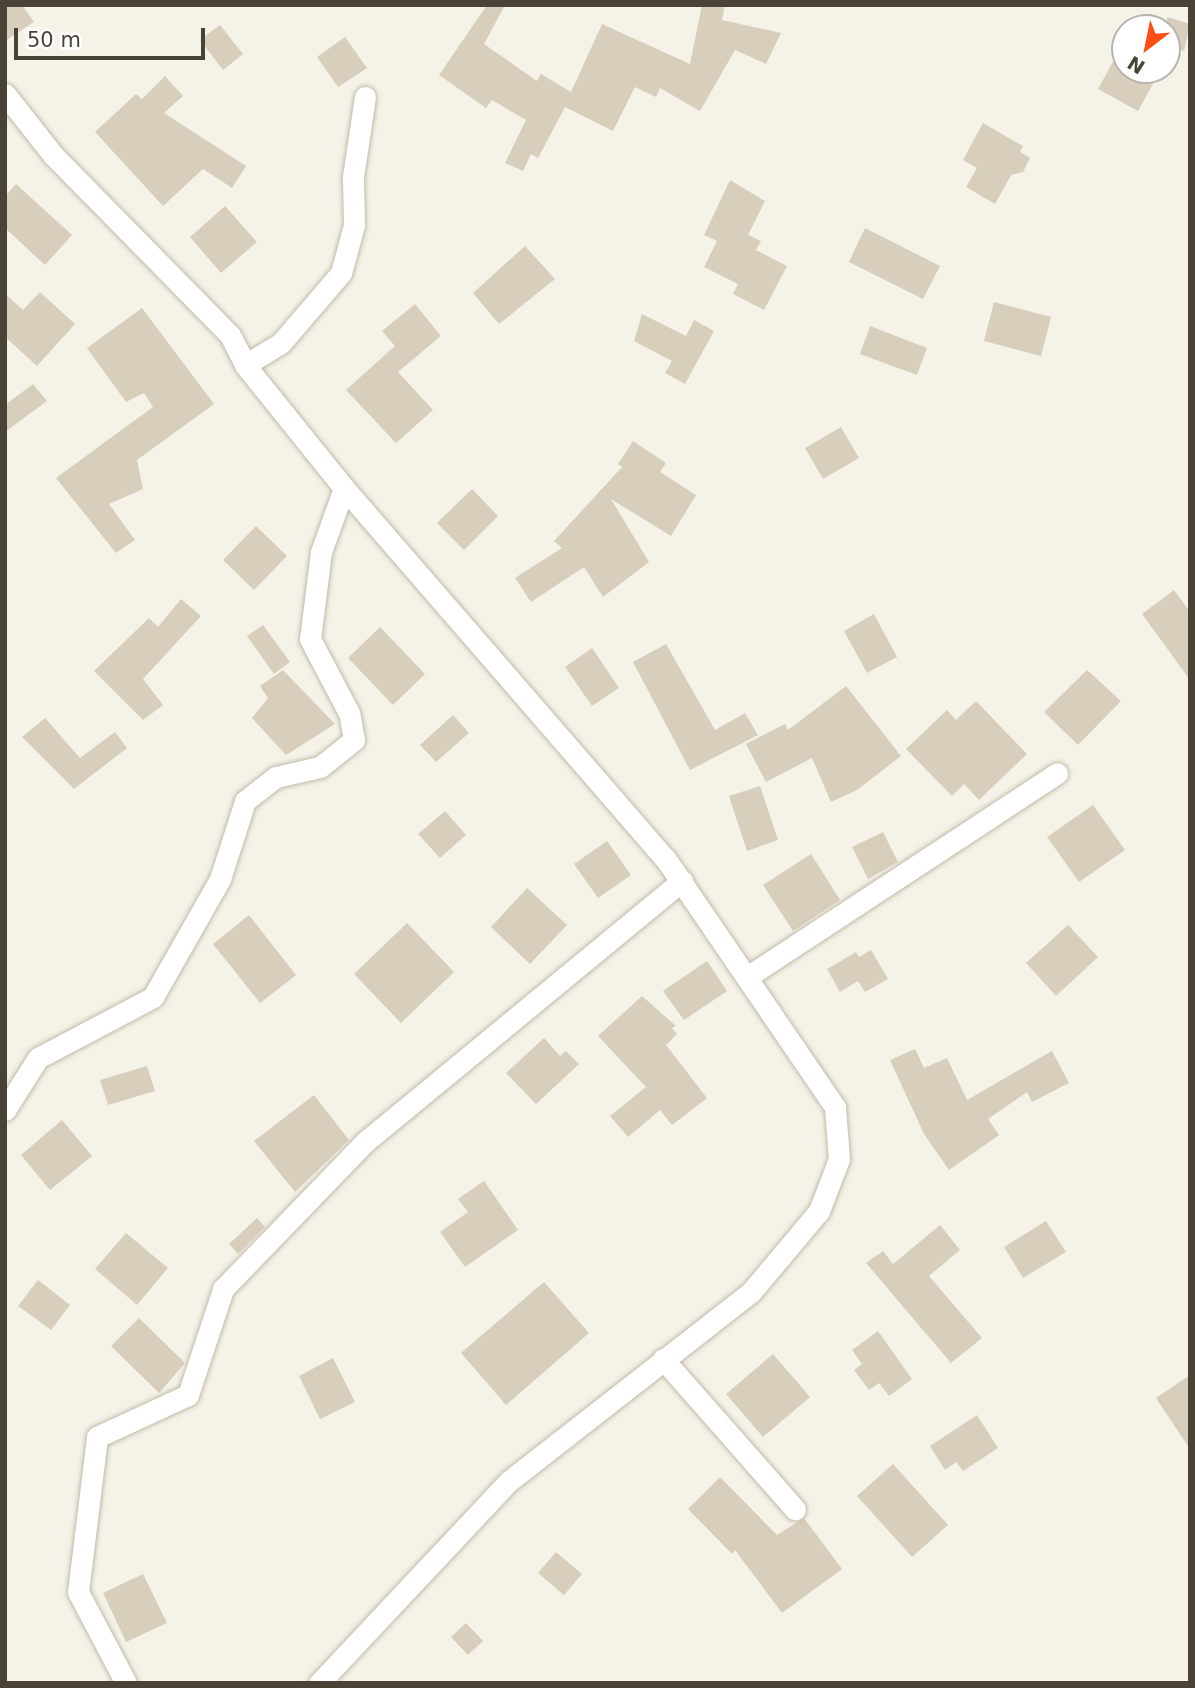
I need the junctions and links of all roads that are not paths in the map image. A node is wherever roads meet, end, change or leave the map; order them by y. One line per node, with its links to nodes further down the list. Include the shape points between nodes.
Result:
1 (5, 94): 3 (street, via 53,155 230,335)
2 (365, 97): 3 (street, via 356,143 354,225 341,273 281,343)
3 (245, 365): 4 (street)
4 (344, 488): 6 (street); 8 (street, via 321,552 310,639 349,713 354,740 320,767 276,777 245,801 220,880 153,997 38,1058)
5 (1057, 773): 7 (street)
6 (682, 881): 7 (street); 11 (street, via 365,1142 223,1289 188,1395 96,1437 78,1592)
7 (747, 977): 9 (street, via 835,1107 839,1158 819,1210 751,1292)
8 (5, 1110)
9 (663, 1359): 10 (street); 12 (street, via 508,1482)
10 (795, 1509)
11 (126, 1683)
12 (319, 1683)

